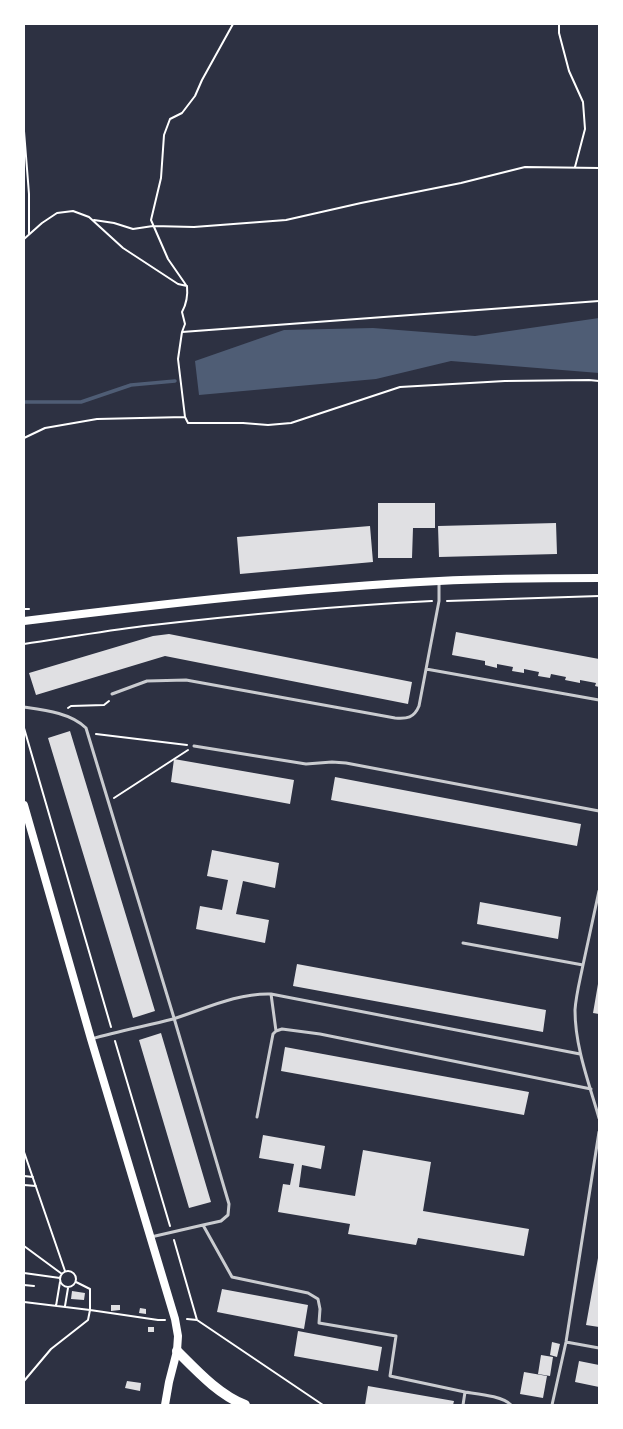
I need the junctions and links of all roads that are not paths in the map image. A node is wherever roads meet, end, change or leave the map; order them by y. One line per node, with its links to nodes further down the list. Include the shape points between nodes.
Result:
1 (599, 578): 2 (main road)
2 (439, 581): 3 (main road, via 247,596); 4 (lane, via 439,601)
3 (24, 621)
4 (426, 669): 5 (lane, via 417,710 411,717 404,719 186,680 147,681); 6 (lane)
5 (112, 694)
6 (599, 700)
7 (24, 707): 15 (lane, via 58,714 80,722 86,728)
8 (194, 746): 10 (lane, via 306,764 346,763)
9 (24, 805): 17 (main road)
10 (599, 810)
11 (599, 891): 13 (lane)
12 (463, 943): 13 (lane)
13 (583, 965): 18 (lane, via 575,1010)
14 (271, 994): 15 (lane, via 239,997); 16 (lane); 18 (lane)
15 (174, 1018): 17 (lane); 23 (lane, via 229,1204 228,1215 221,1221)
16 (276, 1031): 19 (lane, via 282,1029 320,1034); 20 (lane, via 271,1041)
17 (91, 1039): 24 (main road)
18 (580, 1054): 19 (lane)
19 (591, 1089): 21 (lane)
20 (257, 1116)
21 (599, 1118)
22 (599, 1132): 25 (lane)
23 (203, 1225): 24 (lane); 28 (lane, via 232,1277 308,1292 318,1298 319,1324 396,1336 390,1376)
24 (151, 1237): 27 (main road, via 175,1319)
25 (566, 1342): 26 (lane); 33 (lane)
26 (599, 1348)
27 (177, 1351): 29 (main road); 30 (main road, via 211,1383)
28 (465, 1392): 31 (lane); 32 (lane, via 502,1399)
29 (165, 1405)
30 (245, 1405)
31 (463, 1405)
32 (511, 1405)
33 (552, 1405)

